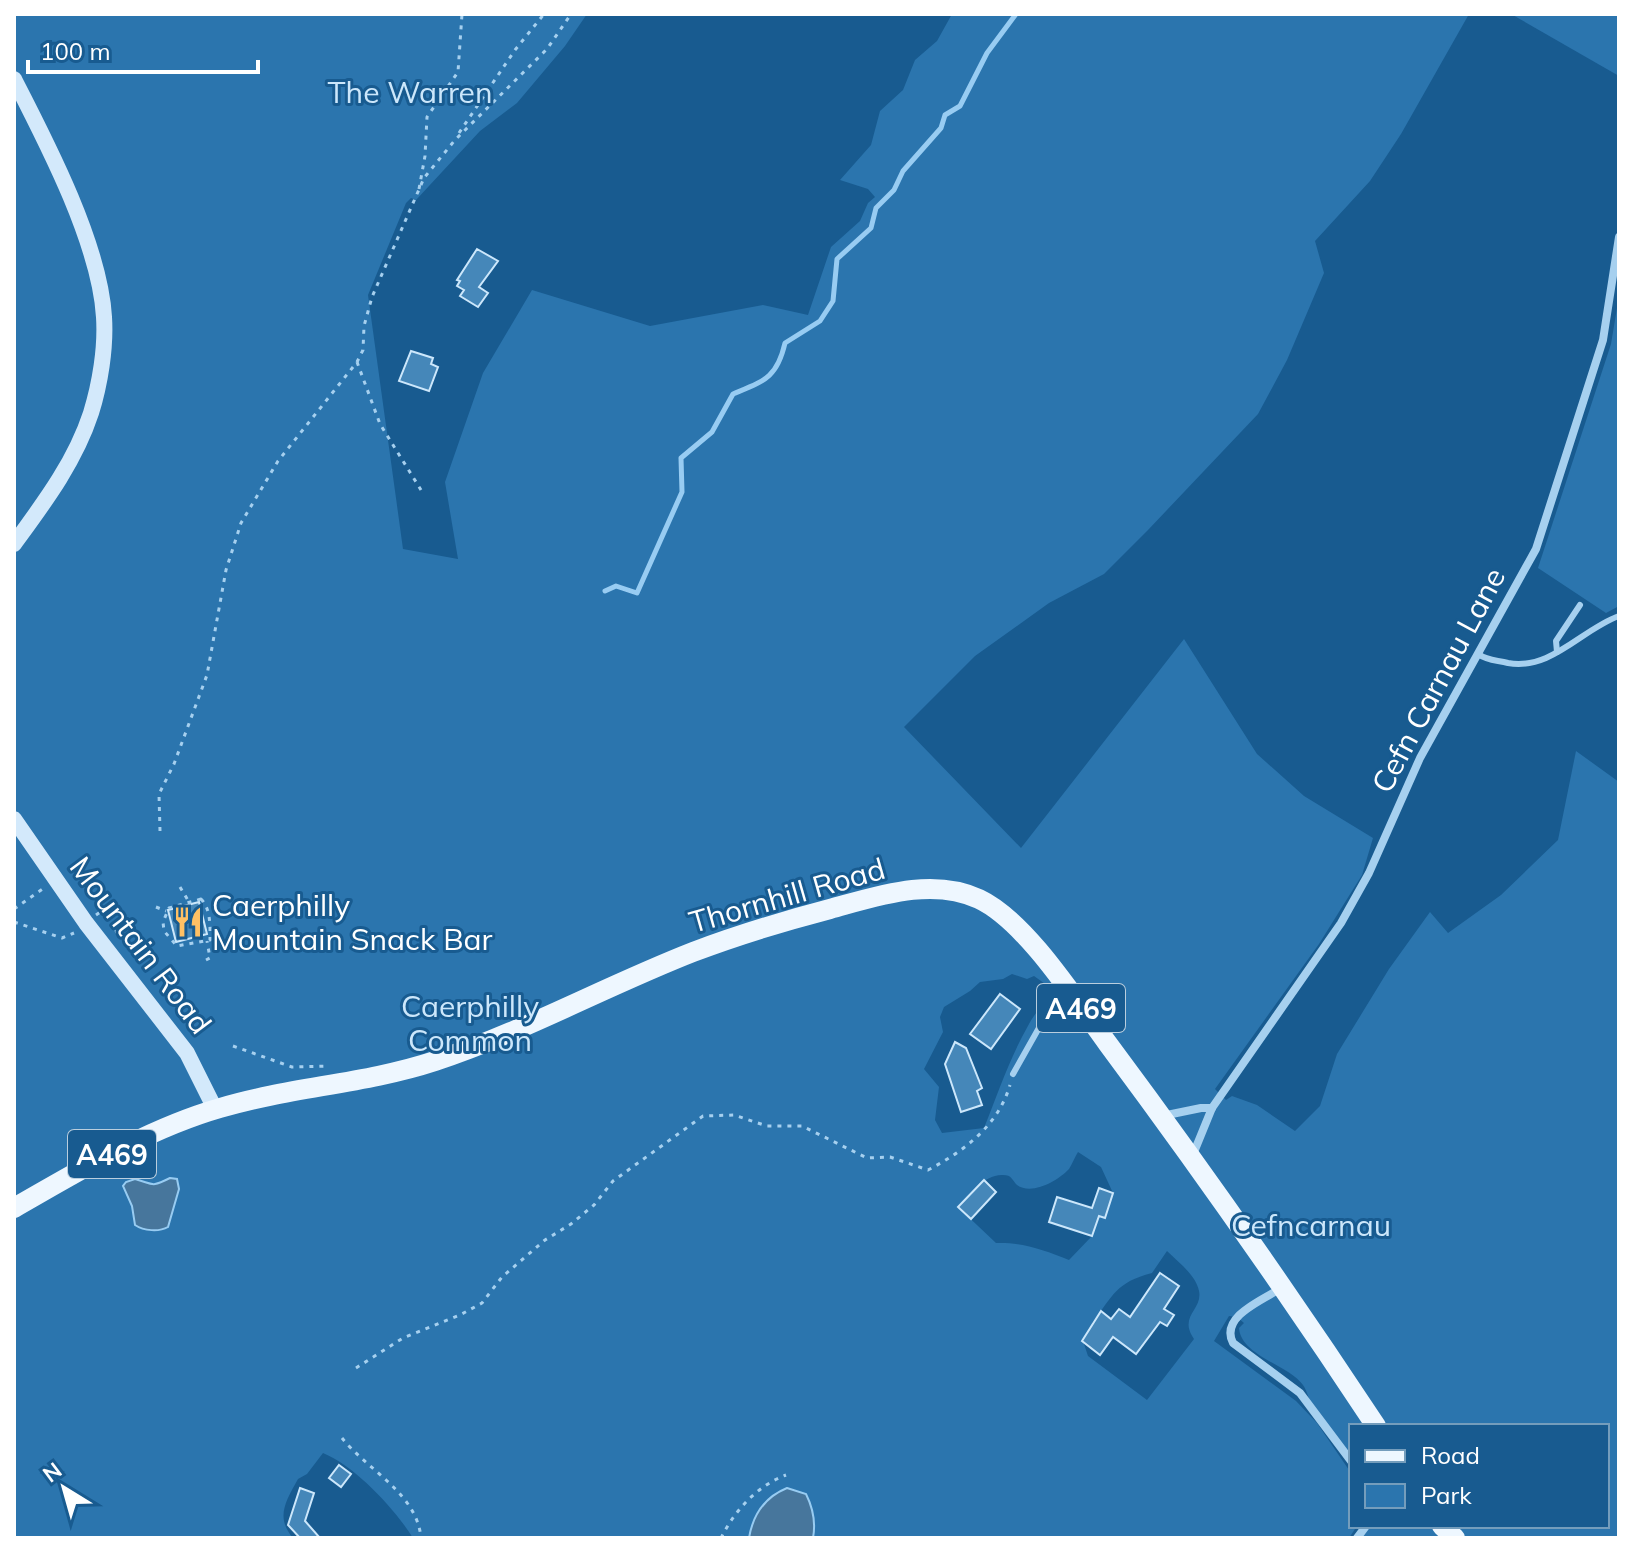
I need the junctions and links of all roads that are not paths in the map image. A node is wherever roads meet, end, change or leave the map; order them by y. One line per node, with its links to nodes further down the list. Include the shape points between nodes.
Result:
1 (14, 79): 3 (main road, via 72,203 96,272 104,318 90,414 61,477)
2 (1619, 237): 7 (street, Cefn Carnau Lane, via 1603,340 1536,549)
3 (14, 544)
4 (1580, 605): 6 (lane, via 1556,641)
5 (1619, 616): 6 (lane)
6 (1557, 652): 7 (lane, via 1525,664)
7 (1478, 654): 11 (street, Cefn Carnau Lane, via 1420,758 1341,923)
8 (14, 819): 12 (main road, Mountain Road, via 187,1053)
9 (1063, 984): 10 (lane); 12 (main road, Thornhill Road / A469, via 1017,929 984,901 942,889 888,893 695,951 432,1062); 13 (main road, Thornhill Road / A469)
10 (1013, 1074)
11 (1212, 1108): 13 (street); 14 (street, Cefn Carnau Lane)
12 (215, 1109): 15 (main road, A469, via 138,1141)
13 (1161, 1116): 14 (main road, Thornhill Road / A469)
14 (1191, 1158): 16 (main road, Thornhill Road / A469)
15 (14, 1208)
16 (1284, 1287): 17 (main road, Thornhill Road / A469); 18 (street, via 1237,1317 1229,1335 1300,1393)
17 (1375, 1424)
18 (1349, 1458)

